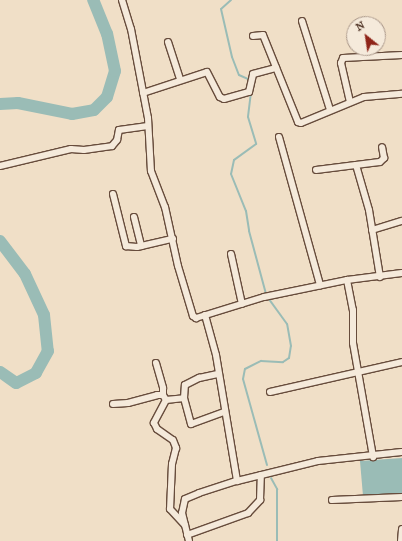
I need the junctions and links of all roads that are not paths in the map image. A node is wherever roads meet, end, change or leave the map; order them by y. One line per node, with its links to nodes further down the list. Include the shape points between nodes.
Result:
1 (122, 0): 8 (street, via 131,29)
2 (302, 22): 11 (street)
3 (253, 36): 6 (street, via 263,35)
4 (168, 42): 7 (street)
5 (402, 55): 10 (street, via 343,58 341,63)
6 (276, 68): 7 (street, via 253,74 249,92 224,99 207,72); 11 (street, via 298,122)
7 (180, 79): 8 (street)
8 (143, 93): 12 (street)
9 (402, 94): 10 (street, via 364,97)
10 (350, 102): 11 (street)
11 (330, 110)
12 (148, 126): 16 (street, via 118,130 117,140 112,146 71,149); 22 (street, via 151,171 165,207)
13 (279, 137): 28 (street)
14 (382, 147): 15 (street, via 382,161)
15 (356, 165): 17 (street); 21 (street)
16 (0, 166)
17 (316, 170)
18 (113, 194): 23 (street, via 125,244 128,247)
19 (134, 217): 23 (street)
20 (402, 222): 21 (street)
21 (372, 230): 26 (street)
22 (173, 239): 23 (street); 30 (street, via 191,312 196,318)
23 (141, 246)
24 (231, 254): 29 (street)
25 (402, 273): 26 (street)
26 (380, 277): 27 (street)
27 (347, 280): 28 (street); 33 (street)
28 (320, 285): 29 (street)
29 (242, 304): 30 (street)
30 (205, 315): 34 (street)
31 (402, 362): 33 (street)
32 (156, 363): 36 (street)
33 (358, 373): 35 (street); 41 (street)
34 (218, 374): 37 (street, via 199,378 185,385); 39 (street)
35 (270, 392)
36 (164, 398): 37 (street); 38 (street); 46 (street, via 154,423 157,429 173,440 176,448 172,464 170,509)
37 (184, 398): 39 (street, via 191,424)
38 (113, 404)
39 (224, 412): 43 (street)
40 (402, 452): 41 (street)
41 (373, 457): 42 (street, via 318,461)
42 (261, 475): 43 (street); 48 (street, via 260,500 248,513)
43 (237, 481): 46 (street, via 185,499 182,513)
44 (402, 497): 45 (street)
45 (332, 500)
46 (185, 525): 48 (street)
47 (402, 529): 49 (street)
48 (188, 538)
49 (400, 541)

